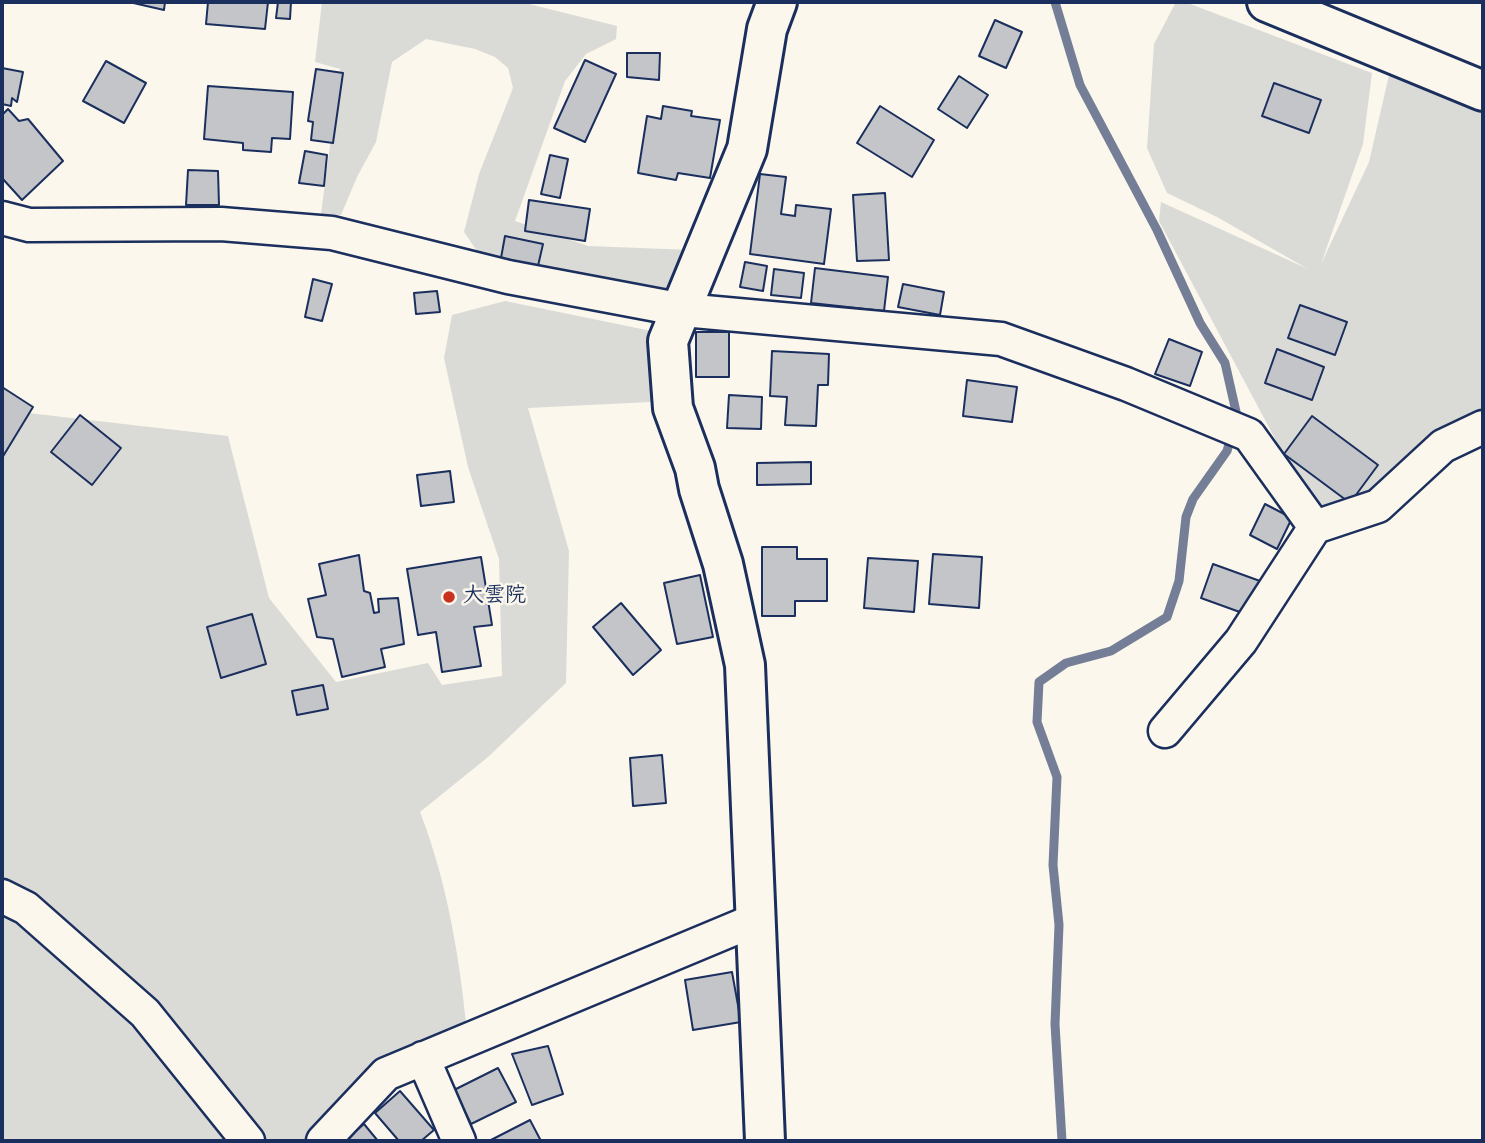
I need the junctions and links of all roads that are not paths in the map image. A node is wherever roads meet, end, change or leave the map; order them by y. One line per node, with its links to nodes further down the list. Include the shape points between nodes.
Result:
1 (776, 2): 5 (street, via 767,29 747,149)
2 (1267, 2): 3 (street)
3 (1483, 91)
4 (2, 218): 5 (street, via 29,225 221,224 332,233 508,277)
5 (683, 310): 7 (street, via 1001,339 1249,435); 10 (street, via 668,341 673,408 723,564 745,665)
6 (1483, 428): 7 (street, via 1443,446 1378,506)
7 (1315, 527): 8 (street, via 1241,641)
8 (1165, 731)
9 (2, 896): 12 (street, via 26,908 145,1013)
10 (755, 920): 11 (street); 15 (street)
11 (423, 1058): 13 (street, via 386,1074); 14 (street)
12 (248, 1141)
13 (323, 1141)
14 (459, 1141)
15 (765, 1141)

